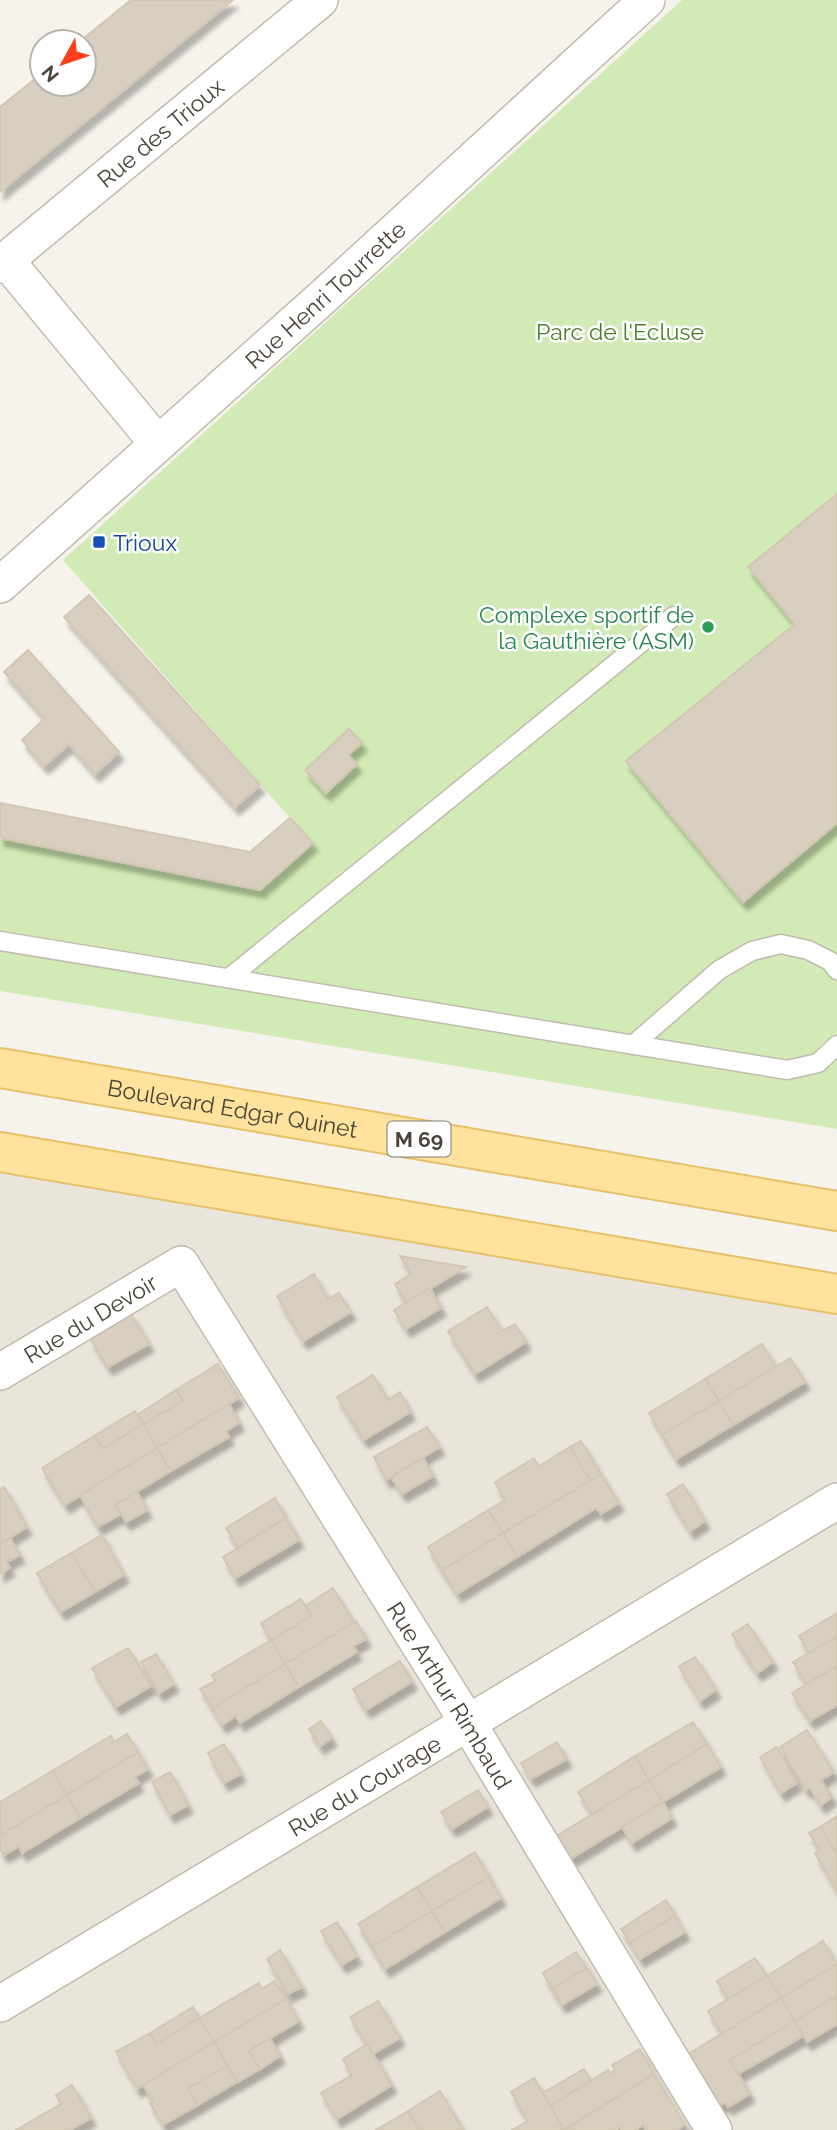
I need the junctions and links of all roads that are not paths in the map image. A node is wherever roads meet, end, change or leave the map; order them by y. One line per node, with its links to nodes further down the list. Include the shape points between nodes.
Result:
1 (320, 0): 3 (street, Rue des Trioux)
2 (647, 0): 4 (street, Rue Henri Tourrette)
3 (3, 263): 4 (street)
4 (158, 444): 5 (street, Rue Henri Tourrette)
5 (0, 585)
6 (674, 616): 9 (lane)
7 (0, 941): 9 (lane)
8 (837, 970): 10 (lane, via 808,950 781,944 752,951 719,970)
9 (229, 978): 10 (lane)
10 (633, 1045): 11 (lane, via 787,1070 818,1063)
11 (837, 1045)
12 (0, 1052): 14 (main road)
13 (0, 1068): 14 (main road, Boulevard Edgar Quinet / M 69)
14 (116, 1087): 16 (main road, Boulevard Edgar Quinet / M 69)
15 (0, 1152): 18 (main road)
16 (837, 1211)
17 (181, 1264): 19 (street, Rue du Devoir); 21 (street, Rue Arthur Rimbaud)
18 (837, 1294)
19 (0, 1372)
20 (837, 1501): 21 (street, Rue du Courage)
21 (468, 1723): 22 (street, Rue du Courage); 23 (street, Rue Arthur Rimbaud)
22 (0, 2004)
23 (714, 2130)

